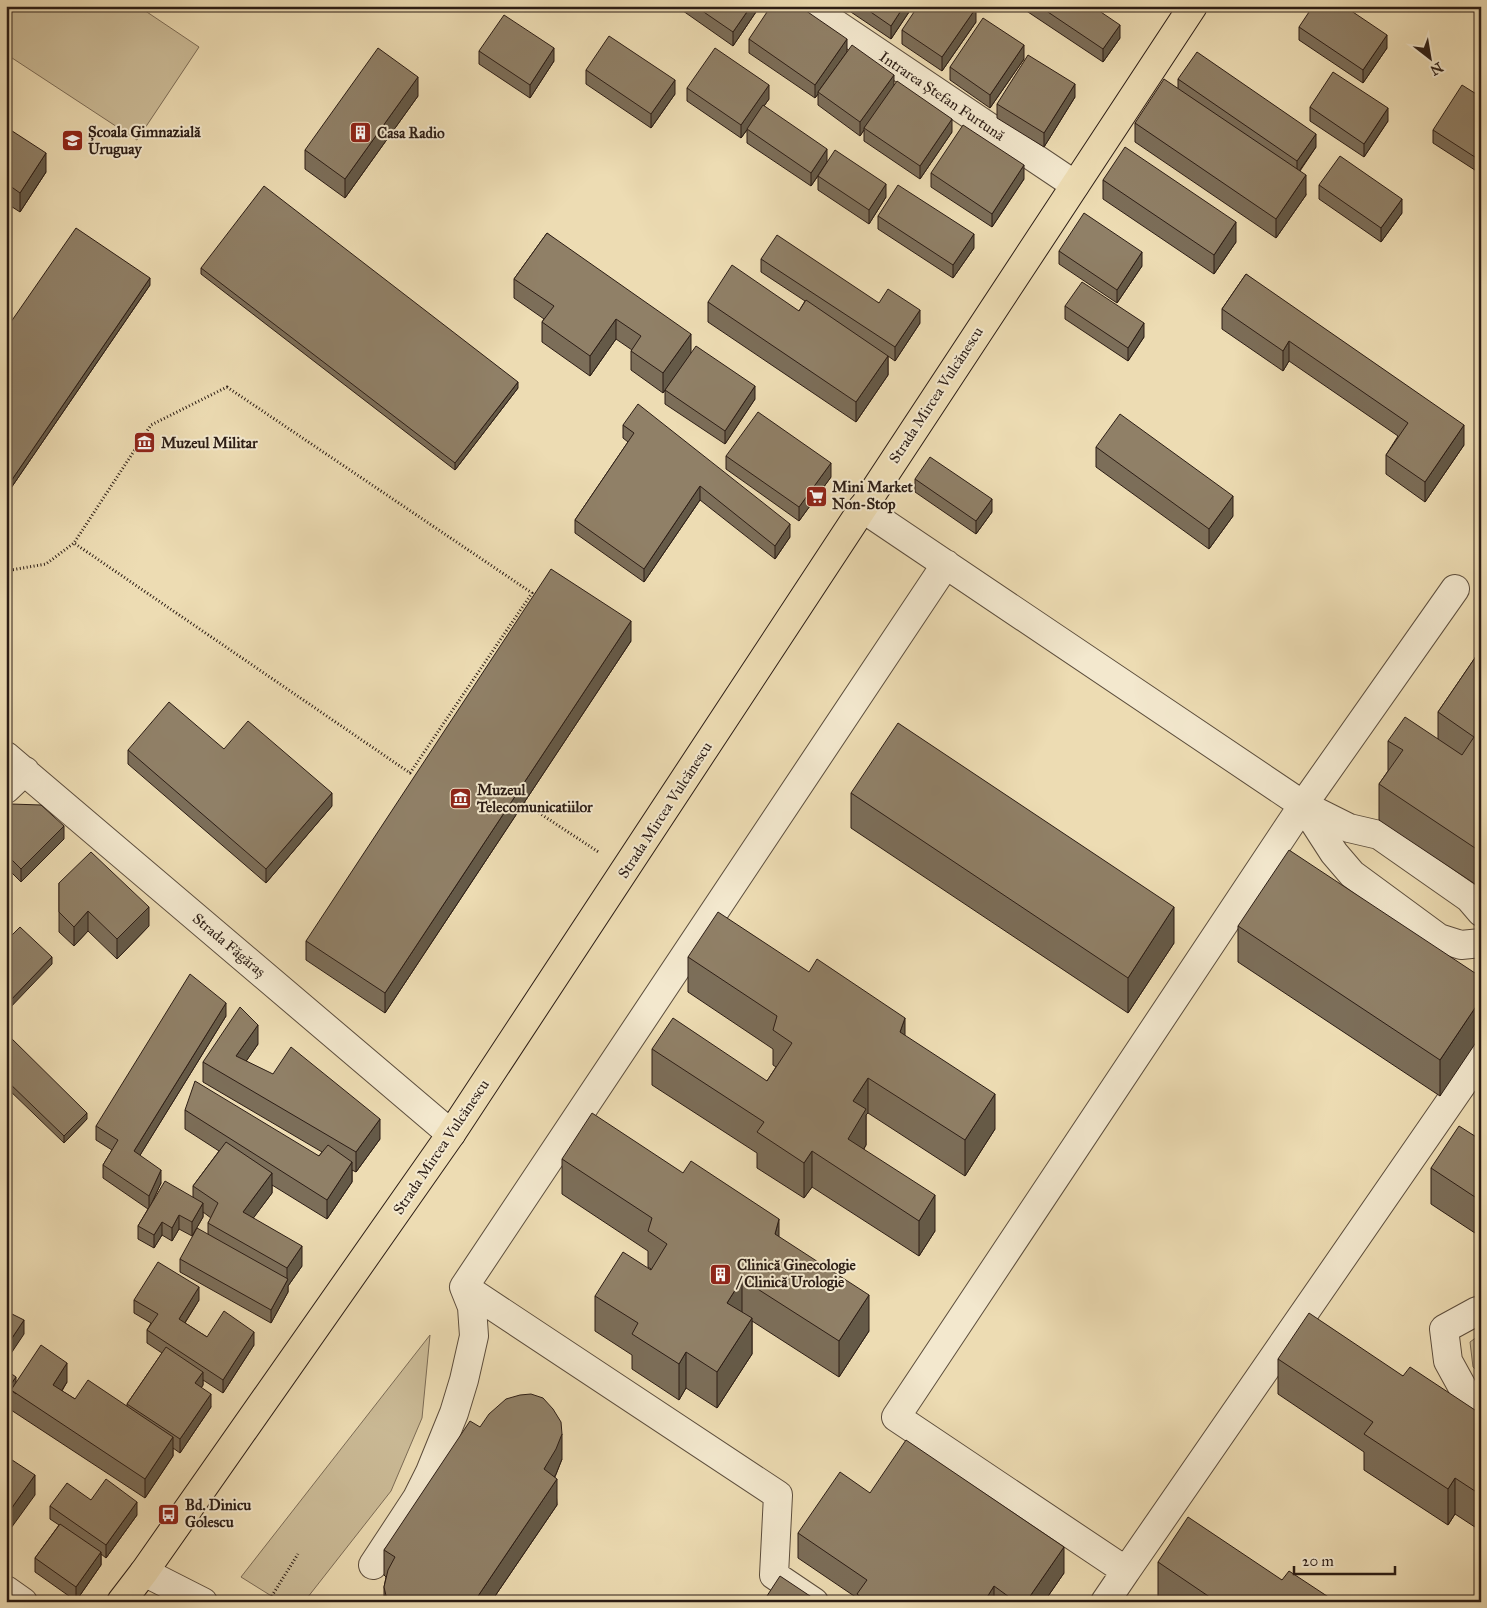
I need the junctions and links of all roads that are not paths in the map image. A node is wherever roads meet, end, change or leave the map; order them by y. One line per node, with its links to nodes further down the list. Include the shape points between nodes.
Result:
1 (809, 6): 3 (street, Intrarea Ștefan Furtună)
2 (1193, 6): 3 (main road, Strada Mircea Vulcănescu)
3 (1075, 185): 4 (main road, Strada Mircea Vulcănescu)
4 (862, 508): 5 (street); 12 (main road, Strada Mircea Vulcănescu)
5 (946, 564): 8 (street); 13 (street)
6 (1455, 589): 8 (street)
7 (12, 772): 12 (street, Strada Făgăraș)
8 (1303, 805): 9 (street, via 1349,828 1380,835 1469,898); 10 (street, via 1334,853 1352,874 1439,938 1461,945); 17 (street, via 896,1417)
9 (1481, 912)
10 (1481, 944)
11 (1481, 1057): 17 (street)
12 (451, 1134): 18 (main road, Strada Mircea Vulcănescu)
13 (464, 1287): 16 (street, via 472,1307 474,1336 454,1413 417,1498); 23 (street, via 778,1495 774,1575)
14 (1481, 1312): 15 (street, via 1477,1311 1444,1328 1448,1361 1465,1392)
15 (1481, 1400)
16 (373, 1565)
17 (1126, 1571): 24 (street)
18 (144, 1572): 21 (main road, Strada Mircea Vulcănescu); 22 (street)
19 (6, 1590): 20 (street)
20 (23, 1602)
21 (121, 1602)
22 (203, 1602)
23 (814, 1602)
24 (1105, 1602)

